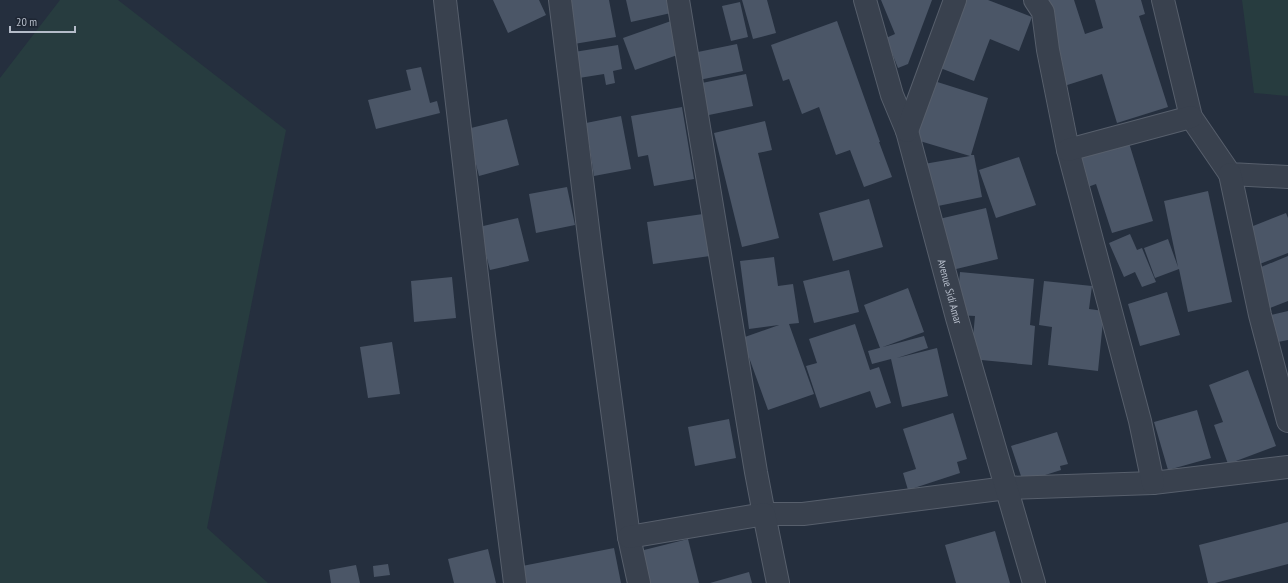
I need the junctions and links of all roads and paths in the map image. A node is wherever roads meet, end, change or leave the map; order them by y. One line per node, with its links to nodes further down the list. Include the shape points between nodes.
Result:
1 (445, 0): 19 (street)
2 (560, 0): 18 (street)
3 (678, 0): 17 (street)
4 (865, 0): 9 (street, Avenue Sidi Amar, via 892,95)
5 (955, 0): 9 (street)
6 (1035, 0): 10 (street, via 1043,12)
7 (1163, 0): 8 (street)
8 (1191, 117): 10 (street); 11 (street)
9 (907, 132): 16 (street, Avenue Sidi Amar, via 957,318)
10 (1068, 150): 15 (street, via 1140,421)
11 (1230, 174): 12 (street); 13 (street, via 1260,316)
12 (1288, 177)
13 (1288, 421)
14 (1288, 467): 15 (street)
15 (1153, 482): 16 (street)
16 (1007, 488): 17 (street, via 803,514); 22 (street, Avenue Sidi Amar)
17 (764, 514): 18 (street); 21 (street)
18 (629, 537): 20 (street)
19 (515, 583)
20 (639, 583)
21 (778, 583)
22 (1034, 583)

